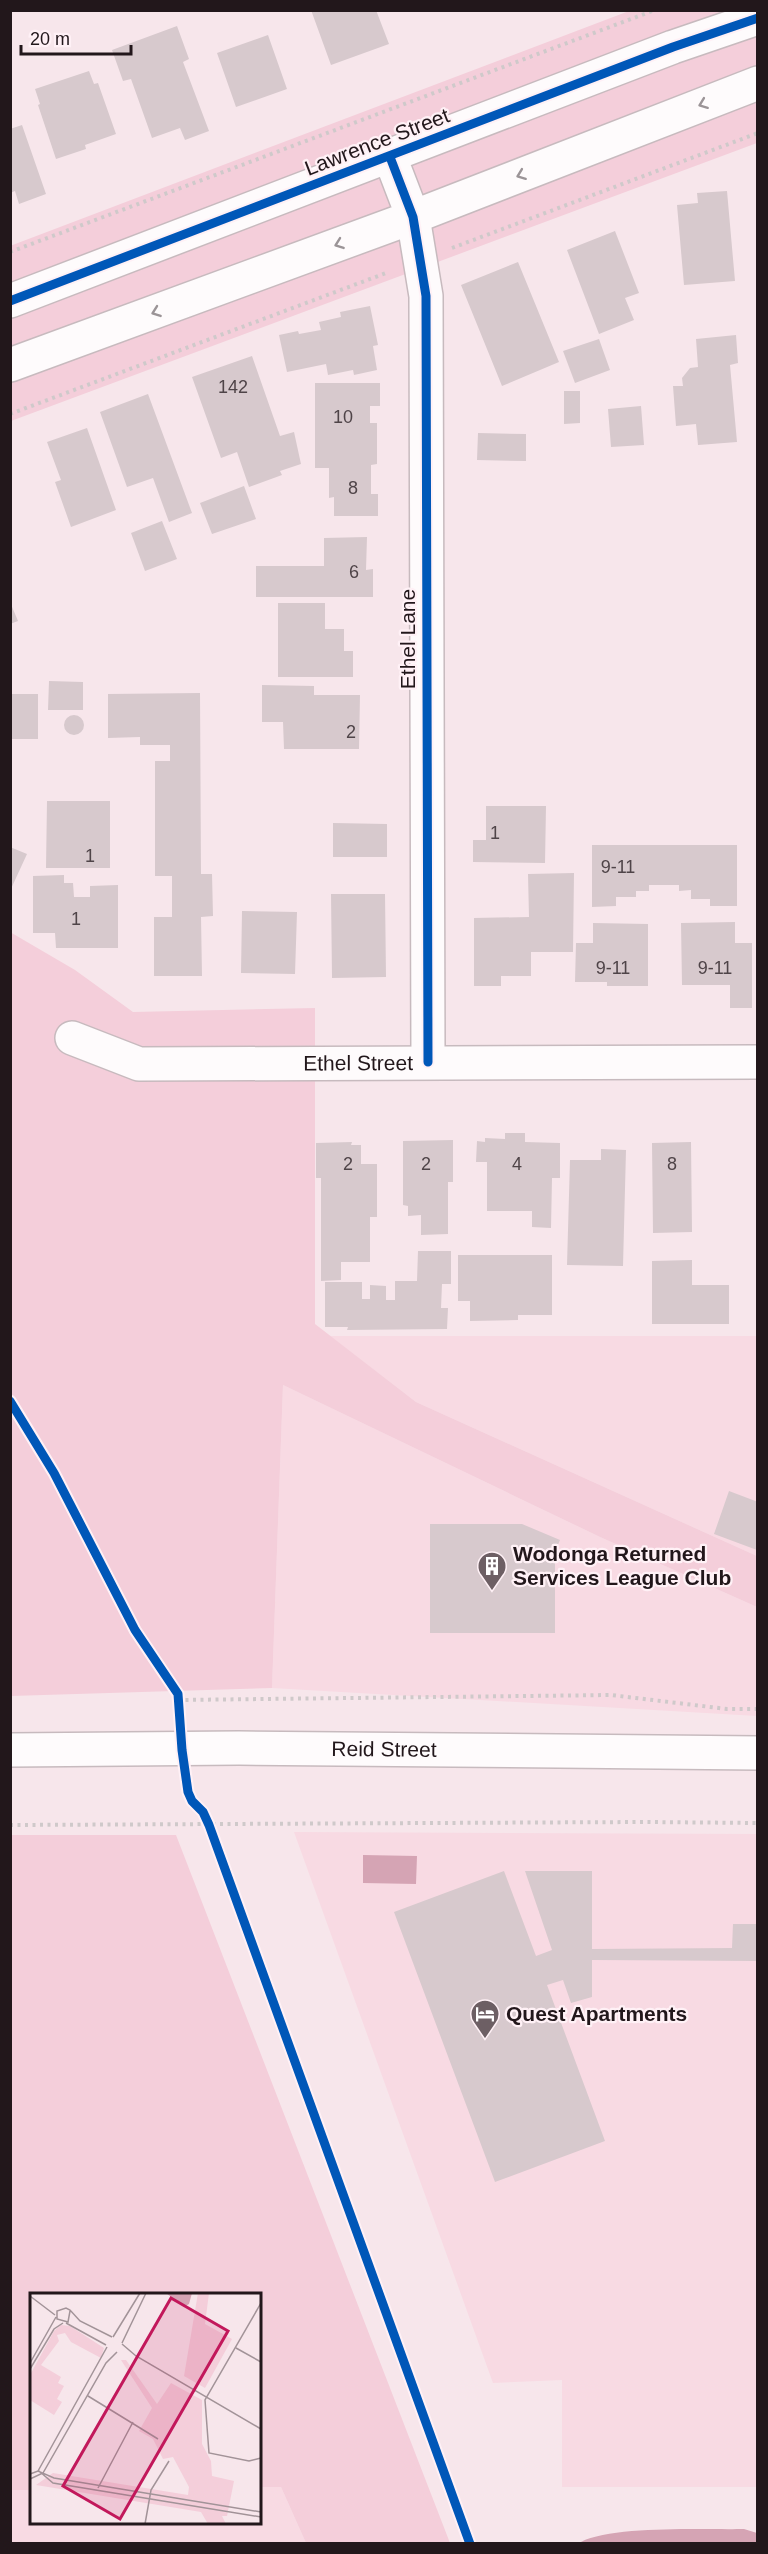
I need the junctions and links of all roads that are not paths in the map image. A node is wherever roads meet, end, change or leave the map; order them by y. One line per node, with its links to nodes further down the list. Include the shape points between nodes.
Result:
1 (758, 18): 3 (street, Lawrence Street)
2 (758, 83): 4 (street, one-way to 4)
3 (390, 157): 4 (street, Ethel Lane); 5 (street, Lawrence Street)
4 (413, 217): 6 (street, one-way to 6); 8 (street, Ethel Lane, via 426,296)
5 (10, 301)
6 (10, 365)
7 (72, 1038): 8 (street, Ethel Street, via 139,1064)
8 (428, 1062): 9 (street, Ethel Street)
9 (758, 1062)
10 (10, 1750): 11 (street, Reid Street)
11 (758, 1753)

